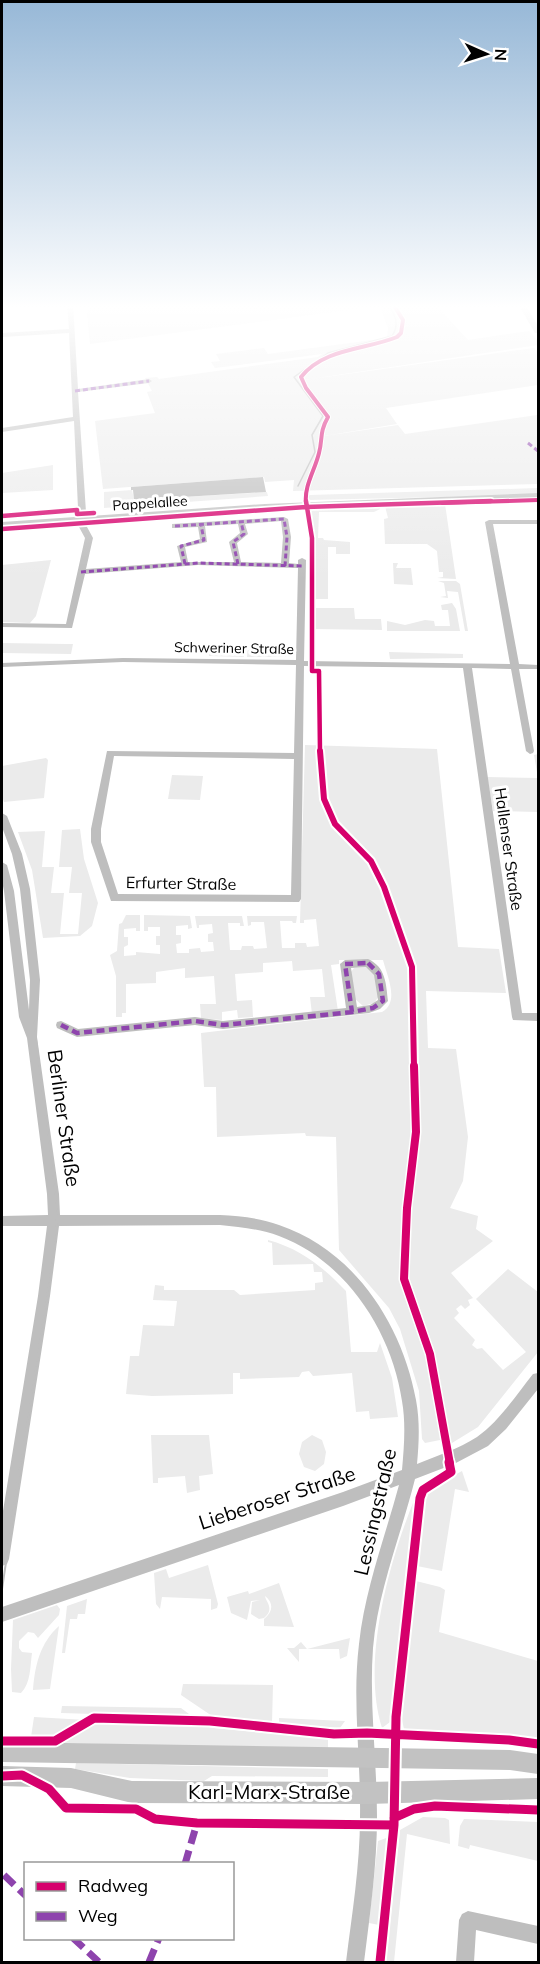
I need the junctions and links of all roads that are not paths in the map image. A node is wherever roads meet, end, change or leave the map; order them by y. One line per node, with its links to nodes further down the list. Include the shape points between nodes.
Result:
1 (75, 396): 2 (street)
2 (76, 419): 3 (street); 5 (street)
3 (2, 430)
4 (538, 496): 5 (street, Pappelallee)
5 (82, 515): 6 (street, Pappelallee); 9 (street, Pappelallee); 15 (street, via 88,538)
6 (2, 516)
7 (241, 522): 10 (street); 13 (street, via 244,534 233,542); 14 (street, via 284,519)
8 (538, 522): 20 (street, via 489,522)
9 (2, 525)
10 (201, 525): 11 (street); 12 (street, via 204,540 181,546)
11 (175, 526)
12 (185, 564): 13 (street); 15 (street)
13 (238, 564): 14 (street)
14 (285, 566): 17 (street, Erfurter Straße, via 302,563)
15 (81, 572): 16 (street, via 69,626)
16 (2, 625)
17 (299, 663): 18 (street, Schweriner Straße, via 113,660); 19 (street, Schweriner Straße); 23 (street, Erfurter Straße)
18 (2, 665)
19 (467, 665): 20 (street, Schweriner Straße); 29 (street, Hallenser Straße, via 518,1017)
20 (515, 666): 21 (street, Schweriner Straße); 22 (street)
21 (538, 667)
22 (530, 751)
23 (297, 756): 23 (street, Erfurter Straße, via 110,753 96,842 114,898 296,899)
24 (2, 816): 26 (street, Berliner Straße, via 17,854)
25 (2, 865): 27 (street, Berliner Straße)
26 (25, 890): 27 (street); 31 (street, Berliner Straße, via 35,980)
27 (5, 891): 31 (street, Berliner Straße, via 24,1017)
28 (352, 1012): 28 (street, Berliner Straße, via 345,964 368,963 379,974 383,1001); 30 (street, Berliner Straße, via 223,1025 195,1021 76,1033)
29 (538, 1017)
30 (61, 1025)
31 (32, 1038): 32 (street, Berliner Straße)
32 (54, 1220): 33 (street, Lessingstraße); 35 (street, Lessingstraße, via 250,1222 314,1246 346,1274 394,1341 411,1411); 36 (street, Berliner Straße)
33 (2, 1221)
34 (538, 1379): 35 (street, Lieberoser Straße, via 483,1441)
35 (409, 1475): 38 (street, Lieberoser Straße); 40 (street, Lessingstraße, via 366,1645)
36 (6, 1509): 37 (street, Berliner Straße)
37 (2, 1559)
38 (2, 1615)
39 (2, 1752): 40 (street, Karl-Marx-Straße)
40 (367, 1759): 41 (street, Karl-Marx-Straße, via 510,1760); 44 (street, Lessingstraße)
41 (538, 1764)
42 (2, 1776): 44 (street, Karl-Marx-Straße, via 71,1778 132,1792)
43 (538, 1789): 44 (street, Karl-Marx-Straße)
44 (368, 1793): 46 (street, Lessingstraße, via 368,1841)
45 (538, 1935): 47 (street, via 468,1920)
46 (355, 1962)
47 (465, 1962)

